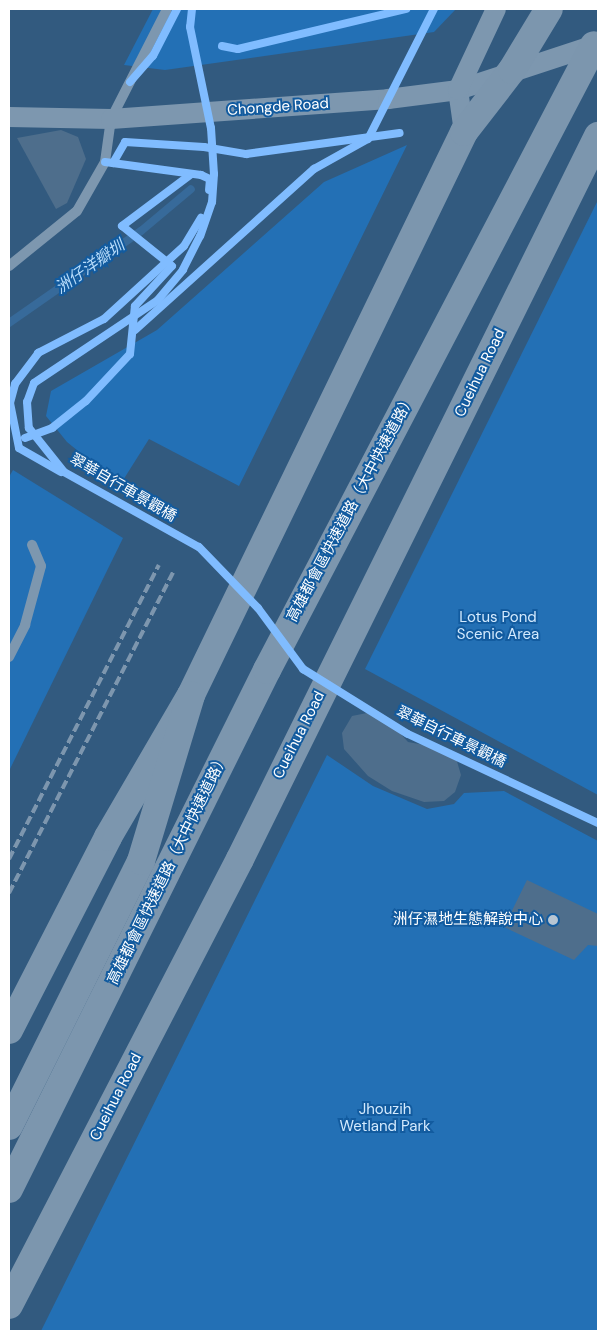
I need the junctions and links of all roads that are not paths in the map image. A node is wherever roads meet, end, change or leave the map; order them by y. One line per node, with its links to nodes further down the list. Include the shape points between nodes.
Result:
1 (167, 9): 8 (lane)
2 (496, 9): 6 (street)
3 (549, 9): 5 (main road)
4 (597, 46): 5 (street, Chongde Road); 17 (main road, 高雄都會區快速道路（大中快速道路）, via 267,670)
5 (512, 70): 6 (street, Chongde Road); 9 (main road)
6 (458, 90): 8 (street, Chongde Road); 9 (street)
7 (9, 117): 8 (street, Chongde Road)
8 (111, 119): 11 (lane, via 105,162 77,211)
9 (464, 132): 14 (main road)
10 (598, 136): 18 (main road, Cueihua Road, via 240,858)
11 (9, 266)
12 (32, 545): 13 (lane, via 41,566 25,625)
13 (9, 657)
14 (191, 695): 15 (main road, via 108,837); 16 (main road, 高雄都會區快速道路（大中快速道路）, via 141,861 97,957)
15 (9, 1030)
16 (9, 1126)
17 (9, 1189)
18 (9, 1305)

